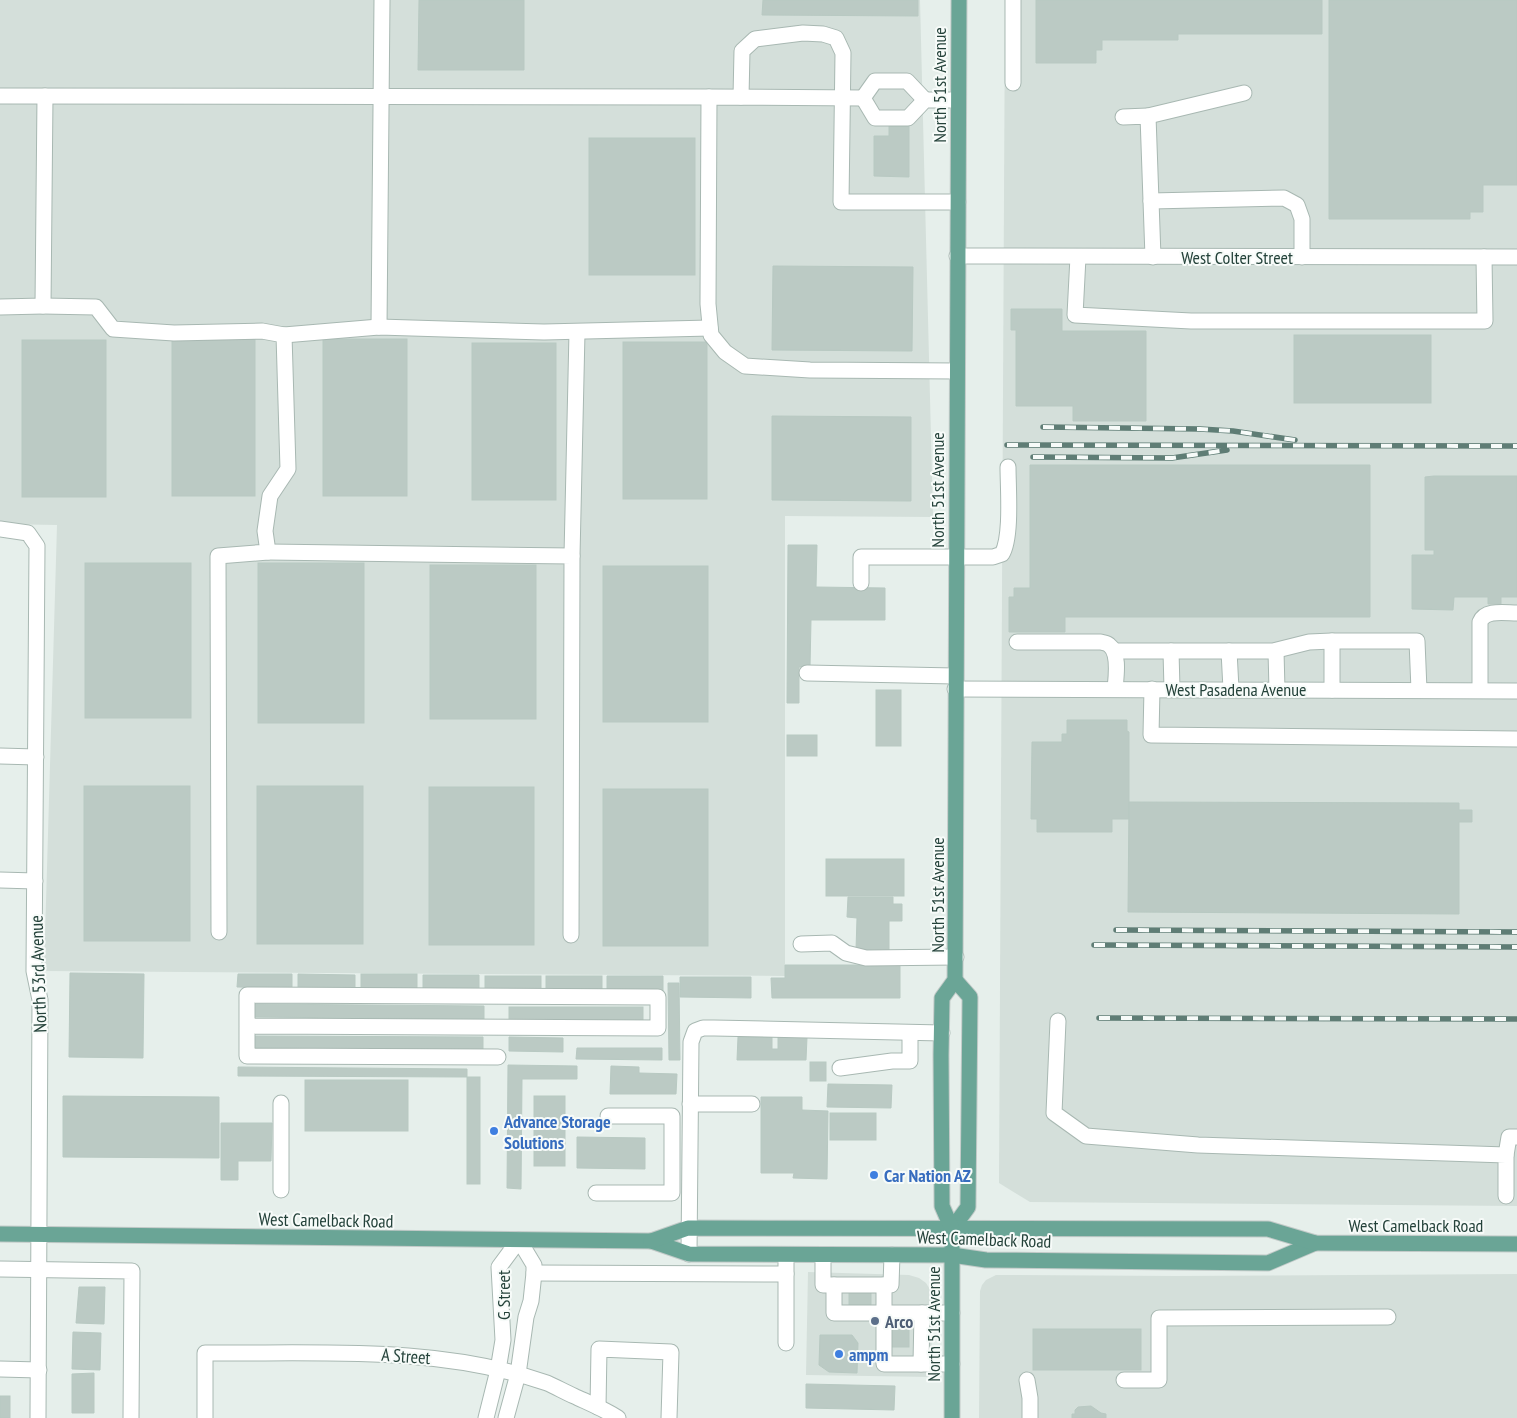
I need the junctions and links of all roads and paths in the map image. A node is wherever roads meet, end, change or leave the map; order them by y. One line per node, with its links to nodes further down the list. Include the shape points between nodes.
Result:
1 (382, 0): 8 (street)
2 (959, 0): 14 (main road, North 51st Avenue)
3 (1013, 0): 4 (street)
4 (1013, 83)
5 (1244, 93): 15 (street)
6 (0, 96): 7 (street)
7 (45, 96): 8 (street); 25 (street)
8 (381, 96): 9 (street); 27 (street)
9 (709, 97): 10 (street); 28 (street)
10 (741, 97): 11 (street); 11 (street, via 742,51 755,39 803,33 836,38 843,53)
11 (842, 97): 12 (street); 18 (street, via 841,202)
12 (863, 98): 13 (street, via 875,81 907,81); 13 (street, via 875,118 908,118)
13 (925, 100): 14 (street)
14 (958, 100): 18 (main road, North 51st Avenue)
15 (1148, 116): 16 (street); 17 (street)
16 (1123, 117)
17 (1151, 200): 21 (street); 22 (street, via 1284,198 1298,204 1302,219)
18 (958, 202): 19 (main road, North 51st Avenue)
19 (957, 256): 20 (street, West Colter Street); 31 (main road, North 51st Avenue)
20 (1078, 257): 21 (street, West Colter Street); 23 (street, via 1075,315 1300,322 1485,321)
21 (1153, 257): 22 (street, West Colter Street)
22 (1302, 257): 23 (street, West Colter Street)
23 (1484, 257): 24 (street, West Colter Street)
24 (1517, 258)
25 (43, 306): 26 (street); 30 (street, via 96,307 113,329 174,333 262,331)
26 (0, 307)
27 (379, 327): 29 (street); 30 (street)
28 (710, 328): 29 (street); 31 (street, via 711,335 725,352 745,366)
29 (577, 332): 35 (street)
30 (284, 335): 34 (street, via 288,469 270,496 265,531)
31 (957, 371): 36 (main road, North 51st Avenue)
32 (1008, 467): 36 (street, via 1008,526 1004,550 993,557)
33 (0, 529): 58 (street, North 53rd Avenue, via 28,533 37,546)
34 (268, 552): 35 (street); 61 (street, via 218,556)
35 (572, 556): 62 (street)
36 (956, 557): 37 (street, via 861,557); 46 (main road, North 51st Avenue)
37 (861, 583)
38 (1517, 613): 54 (street, via 1494,613 1482,617)
39 (1332, 641): 44 (street, via 1309,642); 52 (street); 53 (street, via 1417,641)
40 (1017, 642): 41 (street, via 1101,642)
41 (1114, 651): 42 (street); 47 (street)
42 (1171, 651): 43 (street); 49 (street)
43 (1229, 651): 44 (street); 50 (street)
44 (1276, 651): 51 (street)
45 (807, 672): 46 (street, West Pasadena Avenue)
46 (955, 682): 47 (street, West Pasadena Avenue); 64 (main road, North 51st Avenue)
47 (1116, 689): 48 (street, West Pasadena Avenue)
48 (1152, 689): 49 (street, West Pasadena Avenue); 56 (street, via 1151,735)
49 (1172, 689): 50 (street, West Pasadena Avenue)
50 (1231, 690): 51 (street, West Pasadena Avenue)
51 (1277, 690): 52 (street, West Pasadena Avenue)
52 (1332, 690): 53 (street, West Pasadena Avenue)
53 (1419, 690): 54 (street, West Pasadena Avenue)
54 (1480, 690): 55 (street, West Pasadena Avenue)
55 (1517, 690)
56 (1517, 739)
57 (0, 756): 58 (street)
58 (36, 757): 60 (street, North 53rd Avenue)
59 (0, 880): 60 (street)
60 (35, 881): 84 (street, North 53rd Avenue, via 34,971 40,1008)
61 (219, 932)
62 (571, 935)
63 (801, 944): 64 (street, via 832,944 846,953 866,958)
64 (956, 957): 65 (main road, North 51st Avenue)
65 (955, 980): 69 (main road, North 51st Avenue, via 942,998); 82 (main road, via 970,997 968,1207)
66 (1058, 1022): 77 (street, via 1054,1113 1086,1136 1198,1144)
67 (247, 1026): 67 (street, via 247,995 658,997 658,1028); 70 (street, via 247,1056)
68 (910, 1033): 69 (street); 71 (street, via 910,1061); 73 (street, via 702,1028 695,1031 691,1042)
69 (942, 1033): 82 (main road, North 51st Avenue, via 942,1206)
70 (498, 1057)
71 (840, 1068)
72 (281, 1103): 78 (street)
73 (690, 1104): 74 (street); 81 (street)
74 (752, 1104)
75 (608, 1116): 79 (street, via 672,1116 672,1193)
76 (1517, 1137): 77 (street, via 1509,1137)
77 (1506, 1155): 80 (street)
78 (282, 1190)
79 (596, 1193)
80 (1506, 1196)
81 (688, 1228): 82 (main road, West Camelback Road); 86 (main road, West Camelback Road); 89 (street)
82 (952, 1229): 87 (main road, West Camelback Road, via 1268,1229); 93 (main road, North 51st Avenue)
83 (0, 1234): 84 (main road, West Camelback Road)
84 (40, 1234): 85 (main road, West Camelback Road); 95 (street, North 53rd Avenue)
85 (519, 1240): 86 (main road, West Camelback Road); 96 (street, G Street, via 534,1265); 109 (street, G Street, via 499,1267 503,1340)
86 (651, 1241): 89 (main road, West Camelback Road)
87 (1315, 1243): 88 (main road, West Camelback Road); 93 (main road, West Camelback Road, via 1268,1263 986,1260)
88 (1517, 1244)
89 (689, 1254): 90 (main road, West Camelback Road)
90 (786, 1255): 91 (main road, West Camelback Road); 97 (street)
91 (823, 1255): 92 (main road, West Camelback Road); 98 (street, via 822,1285)
92 (892, 1255): 93 (main road, West Camelback Road); 99 (street, via 891,1285)
93 (952, 1255): 101 (main road, North 51st Avenue)
94 (0, 1269): 95 (street)
95 (39, 1270): 108 (street, North 53rd Avenue); 115 (street, via 132,1271)
96 (534, 1273): 97 (street); 110 (street, G Street)
97 (786, 1274): 104 (street)
98 (834, 1285): 99 (street); 102 (street, via 834,1313)
99 (884, 1285): 102 (street)
100 (922, 1313): 101 (street); 102 (street); 105 (street)
101 (952, 1313): 106 (main road, North 51st Avenue)
102 (884, 1314): 105 (street, via 884,1364)
103 (1388, 1316): 112 (street, via 1160,1318 1159,1380)
104 (786, 1343)
105 (921, 1364): 106 (street)
106 (952, 1364): 121 (main road, North 51st Avenue)
107 (0, 1369): 108 (street)
108 (39, 1370): 114 (street, North 53rd Avenue)
109 (498, 1370): 110 (street, A Street); 116 (street, A Street, via 449,1359 410,1355 205,1353); 117 (street, G Street)
110 (518, 1374): 113 (street, A Street, via 549,1384); 118 (street, G Street)
111 (1027, 1380): 122 (street)
112 (1124, 1380)
113 (598, 1407): 119 (street, A Street); 120 (street, via 598,1349 671,1352)
114 (38, 1418)
115 (131, 1418)
116 (205, 1418)
117 (486, 1418)
118 (506, 1418)
119 (618, 1418)
120 (669, 1418)
121 (952, 1418)
122 (1030, 1418)

